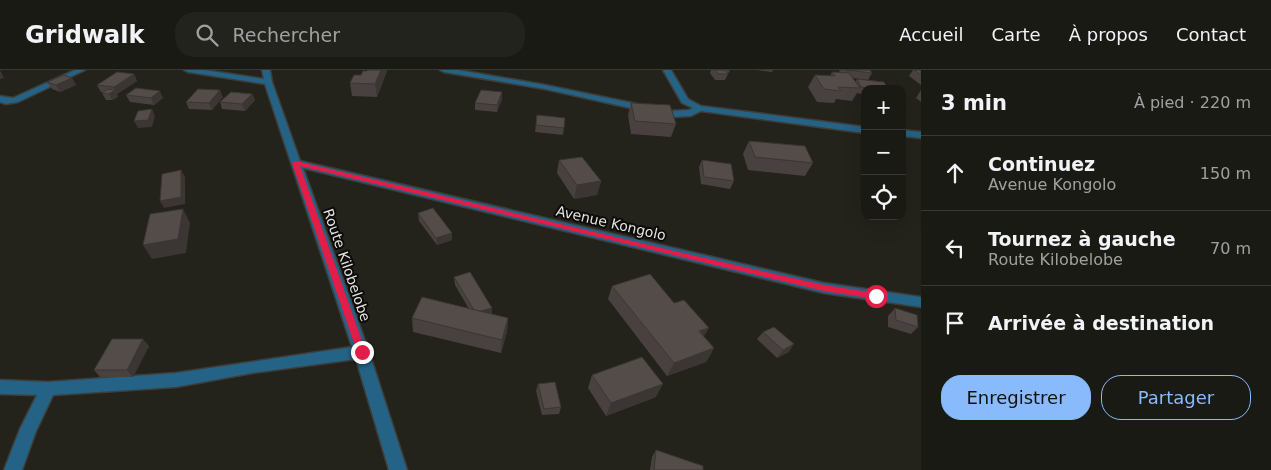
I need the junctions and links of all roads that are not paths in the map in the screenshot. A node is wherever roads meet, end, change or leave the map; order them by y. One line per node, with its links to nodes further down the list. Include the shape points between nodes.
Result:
1 (81, 70): 6 (street, via 16,100)
2 (188, 70): 5 (street)
3 (444, 70): 7 (street, via 670,114 691,113)
4 (667, 70): 7 (street, via 681,97)
5 (267, 76): 11 (street, Route Kilobelobe)
6 (0, 98)
7 (699, 108): 8 (street)
8 (861, 129)
9 (906, 133): 10 (street)
10 (921, 135)
11 (296, 163): 12 (street, Avenue Kongolo, via 824,288); 13 (street, Route Kilobelobe)
12 (921, 302)
13 (362, 352): 15 (street, via 176,380); 17 (street, Route Kilobelobe)
14 (0, 387): 15 (street)
15 (48, 389): 16 (street)
16 (13, 470)
17 (398, 470)

